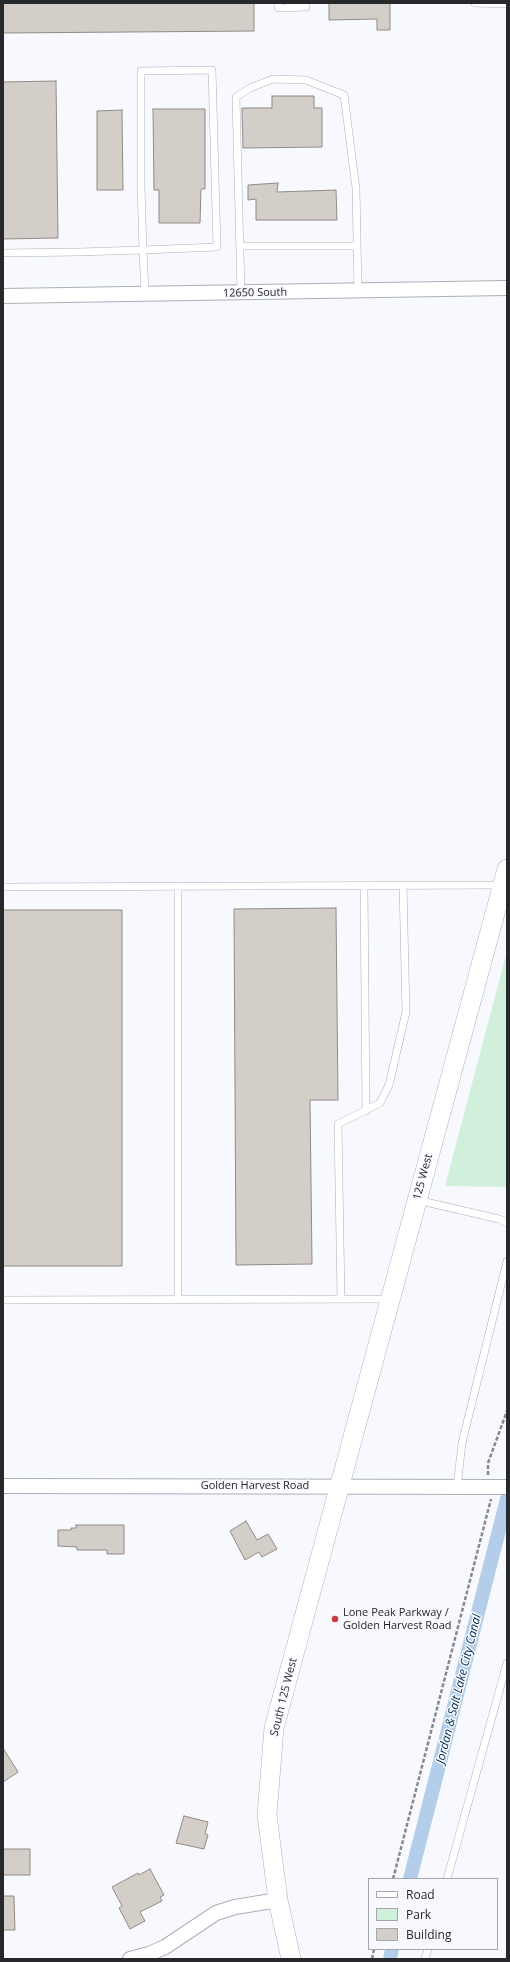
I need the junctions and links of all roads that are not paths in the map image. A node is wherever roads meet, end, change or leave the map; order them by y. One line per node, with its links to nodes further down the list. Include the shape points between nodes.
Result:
1 (278, 3): 2 (lane, via 278,8 306,7)
2 (306, 3)
3 (475, 3): 4 (lane)
4 (507, 4)
5 (240, 246): 6 (lane); 6 (lane, via 236,98 250,88 273,79 306,80 344,95 356,188); 11 (lane)
6 (357, 246): 10 (lane)
7 (143, 250): 7 (lane, via 141,71 212,70 217,247); 8 (lane); 12 (lane)
8 (3, 253)
9 (507, 288): 10 (street, 12650 South)
10 (358, 291): 11 (street, 12650 South)
11 (240, 293): 12 (street, 12650 South)
12 (145, 294): 13 (street, 12650 South)
13 (3, 296)
14 (505, 877): 17 (lane); 20 (main road, 125 West)
15 (178, 886): 16 (lane); 18 (lane); 23 (lane)
16 (364, 886): 17 (lane); 19 (lane)
17 (403, 886): 19 (lane, via 406,1012 389,1085 380,1103)
18 (3, 887)
19 (366, 1111): 24 (lane, via 338,1124)
20 (417, 1200): 21 (lane); 25 (main road, 125 West)
21 (507, 1223)
22 (507, 1261): 29 (lane, via 462,1443)
23 (178, 1299): 24 (lane); 26 (lane)
24 (341, 1299): 25 (lane)
25 (390, 1299): 28 (main road, 125 West)
26 (3, 1300)
27 (3, 1486): 28 (street, Golden Harvest Road)
28 (339, 1486): 29 (street, Golden Harvest Road); 33 (main road, South 125 West, via 274,1728 267,1815)
29 (457, 1487): 30 (street, Golden Harvest Road)
30 (497, 1487)
31 (507, 1663): 32 (lane)
32 (447, 1878)
33 (278, 1900): 34 (street, via 216,1913 165,1947); 35 (main road, South 125 West)
34 (130, 1959)
35 (291, 1959)

